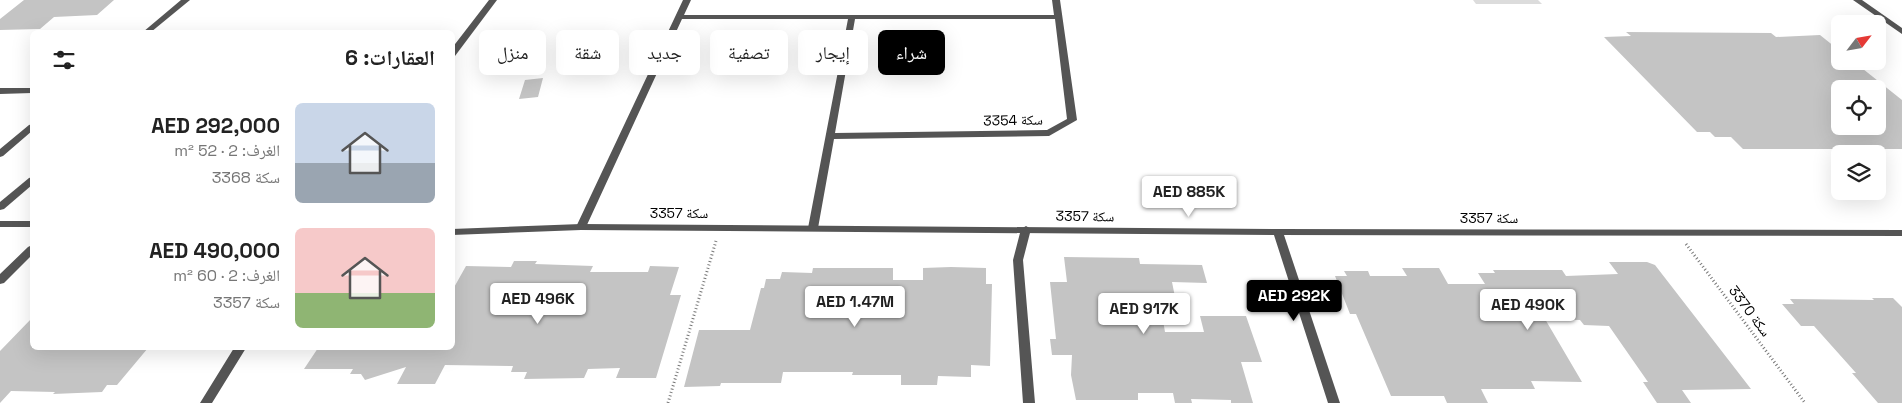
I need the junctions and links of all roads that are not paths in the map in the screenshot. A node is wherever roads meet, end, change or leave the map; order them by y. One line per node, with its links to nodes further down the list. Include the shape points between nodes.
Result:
1 (186, 0): 9 (street)
2 (493, 0): 11 (street)
3 (687, 0): 7 (street)
4 (1056, 0): 6 (street, سكة 3354)
5 (1857, 0): 10 (street)
6 (1058, 16): 8 (street); 15 (street, سكة 3354, via 1072,120 1049,133)
7 (679, 17): 8 (street); 22 (street)
8 (852, 17): 15 (street)
9 (149, 30)
10 (1902, 32)
11 (455, 50)
12 (0, 91): 13 (street)
13 (30, 91)
14 (30, 129): 16 (street)
15 (830, 136): 23 (street)
16 (0, 154)
17 (30, 182): 18 (street)
18 (0, 207)
19 (0, 224): 20 (street)
20 (30, 224)
21 (455, 227): 25 (street, سكة 3357)
22 (581, 227): 23 (street, سكة 3357); 25 (street, سكة 3357)
23 (813, 228): 24 (street, سكة 3357)
24 (1026, 229): 27 (street, سكة 3357); 35 (street, via 1018,260)
25 (477, 230): 26 (street, سكة 3357)
26 (455, 232)
27 (1278, 232): 28 (street, سكة 3357); 36 (street)
28 (1902, 233)
29 (30, 251): 30 (street)
30 (0, 280)
31 (239, 350): 33 (street)
32 (243, 350): 33 (street)
33 (232, 362): 34 (street)
34 (206, 403)
35 (1029, 403)
36 (1334, 403)

